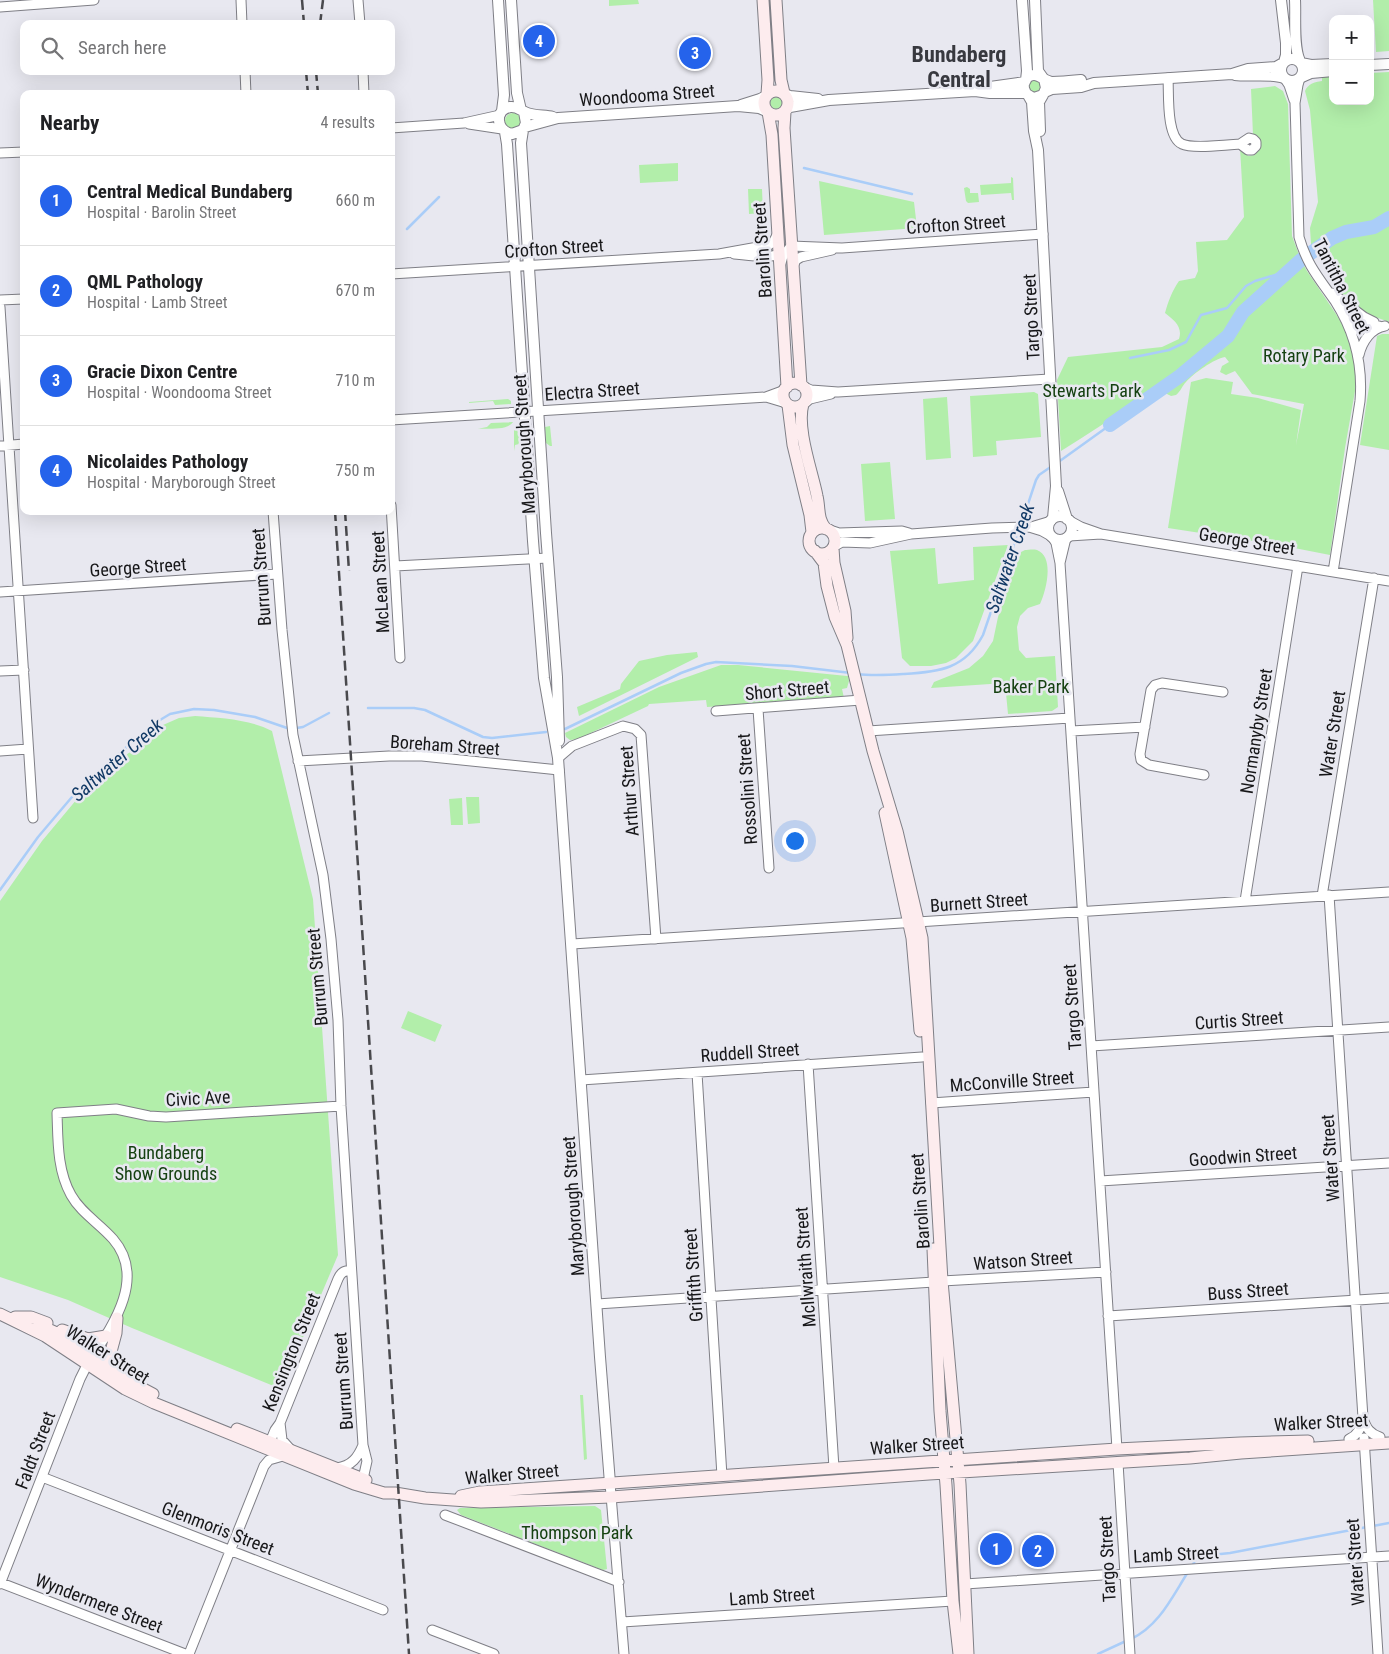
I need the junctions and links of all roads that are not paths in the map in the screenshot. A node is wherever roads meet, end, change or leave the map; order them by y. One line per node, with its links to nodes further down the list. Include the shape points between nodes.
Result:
1 (94, 0): 12 (street)
2 (240, 0): 13 (street)
3 (358, 0): 14 (street)
4 (498, 0): 43 (street, via 504,95)
5 (511, 0): 40 (street, via 517,93)
6 (763, 0): 36 (main road)
7 (776, 0): 33 (main road)
8 (1281, 0): 16 (street, via 1286,43)
9 (1295, 0): 15 (street, via 1296,37)
10 (1023, 2): 11 (street); 28 (street)
11 (1035, 2): 27 (street, via 1038,71)
12 (0, 7)
13 (242, 20)
14 (360, 20)
15 (1301, 62): 16 (street, via 1294,59); 17 (street); 26 (street, via 1304,71)
16 (1284, 63): 21 (street); 25 (street, via 1281,69)
17 (1329, 64)
18 (1389, 64): 19 (street)
19 (1374, 65)
20 (1329, 71): 26 (street, via 1311,73)
21 (1232, 74): 24 (street); 25 (street)
22 (245, 75): 30 (street)
23 (363, 75): 31 (street)
24 (1168, 78): 29 (street); 49 (street, via 1171,129 1177,141 1191,146)
25 (1284, 78): 26 (street, via 1295,81); 38 (street, Tantitha Street)
26 (1301, 78): 38 (street, Tantitha Street)
27 (1043, 79): 28 (street, via 1034,75); 29 (street); 34 (street, via 1046,84)
28 (1025, 81): 32 (street); 35 (street)
29 (1094, 83): 34 (street)
30 (246, 90)
31 (364, 90)
32 (974, 91): 35 (street); 37 (street)
33 (784, 93): 36 (main road, via 777,90); 37 (street); 41 (main road, via 788,103)
34 (1044, 93): 35 (street, via 1037,98); 50 (street, Targo Street, via 1039,102)
35 (1027, 94): 50 (street, Targo Street, via 1032,102)
36 (767, 95): 39 (street, Woondooma Street); 42 (main road, via 764,105)
37 (829, 100): 41 (street, via 790,107)
38 (1295, 103): 64 (street, Tantitha Street, via 1299,237 1307,260)
39 (738, 106): 42 (street, Woondooma Street); 44 (street, Woondooma Street)
40 (522, 111): 43 (street, via 514,107); 44 (street, Woondooma Street); 47 (street, via 526,119)
41 (786, 111): 42 (main road, via 776,115); 54 (main road, Barolin Street, via 784,128)
42 (767, 112): 53 (main road, Barolin Street, via 772,127)
43 (501, 113): 45 (street); 48 (street, via 499,122)
44 (558, 118): 47 (street, Woondooma Street)
45 (464, 123): 46 (street); 48 (street)
46 (395, 128)
47 (524, 128): 48 (street, via 512,134); 60 (street, Maryborough Street, via 521,144)
48 (503, 131): 61 (street, Maryborough Street, via 507,144)
49 (1240, 144)
50 (1038, 147): 55 (street, Targo Street)
51 (20, 152): 52 (street)
52 (0, 153)
53 (778, 231): 58 (street, Crofton Street, via 776,239 769,244); 59 (main road, Barolin Street)
54 (790, 234): 56 (main road, Barolin Street); 59 (street)
55 (1043, 234): 57 (street, Crofton Street); 71 (street, Targo Street)
56 (791, 246): 57 (street, Crofton Street); 59 (street); 62 (main road, Barolin Street)
57 (842, 248): 62 (street, Crofton Street, via 800,258 794,262)
58 (719, 254): 59 (street, Crofton Street, via 768,256); 60 (street, Crofton Street)
59 (780, 261): 73 (main road, Barolin Street)
60 (529, 265): 61 (street, Crofton Street); 78 (street, Maryborough Street)
61 (515, 266): 63 (street, Crofton Street); 79 (street, Maryborough Street)
62 (793, 269): 72 (main road, Barolin Street)
63 (395, 274)
64 (1325, 288): 68 (street, via 1364,317); 69 (street, Tantitha Street)
65 (20, 298): 66 (street)
66 (0, 300)
67 (0, 307): 82 (street)
68 (1383, 325): 69 (street); 70 (street, via 1365,340)
69 (1350, 329): 70 (street, Tantitha Street)
70 (1359, 358): 102 (street, Tantitha Street, via 1360,401)
71 (1050, 379): 74 (street); 83 (street, Targo Street)
72 (803, 386): 73 (main road, via 794,384); 74 (street, via 811,390); 76 (main road, via 807,395)
73 (786, 388): 75 (street, Electra Street); 77 (main road, via 783,396)
74 (838, 392): 76 (street)
75 (766, 397): 77 (street, Electra Street); 78 (street, Electra Street)
76 (804, 403): 77 (main road, via 796,407); 89 (main road, via 804,439 819,516)
77 (787, 404): 90 (main road)
78 (538, 411): 79 (street, Electra Street); 98 (street, Maryborough Street)
79 (524, 412): 80 (street, Electra Street); 97 (street, Maryborough Street)
80 (395, 420)
81 (20, 444): 82 (street)
82 (4, 446): 106 (street)
83 (1056, 484): 86 (street, Targo Street); 87 (street, Targo Street)
84 (273, 515): 103 (street, Burrum Street)
85 (392, 515): 100 (street, McLean Street)
86 (1052, 519): 87 (street, via 1060,516); 88 (street); 93 (street, via 1048,530)
87 (1068, 520): 92 (street, George Street); 94 (street, via 1072,529)
88 (1028, 527): 91 (street); 93 (street)
89 (828, 530): 90 (main road, via 818,528); 91 (street, via 839,533 902,531); 95 (main road, via 835,540)
90 (812, 532): 96 (main road, via 810,543)
91 (912, 534): 95 (street, via 870,542 842,542)
92 (1100, 534): 94 (street, George Street); 101 (street, George Street)
93 (1052, 537): 94 (street, via 1060,540); 99 (street, Targo Street)
94 (1068, 537): 99 (street, Targo Street)
95 (833, 547): 96 (main road, via 826,552); 108 (main road, Barolin Street, via 845,611)
96 (815, 551): 108 (main road, Barolin Street, via 824,563 835,617)
97 (534, 558): 98 (street); 100 (street); 122 (street, Maryborough Street, via 544,678)
98 (548, 558): 122 (street, Maryborough Street, via 557,677)
99 (1060, 563): 116 (street, Targo Street)
100 (395, 566): 109 (street, McLean Street)
101 (1298, 566): 102 (street, George Street); 130 (street, Normanyby Street)
102 (1333, 572): 104 (street, George Street)
103 (277, 574): 106 (street, George Street); 123 (street, Burrum Street)
104 (1374, 578): 105 (street, George Street); 129 (street, Water Street)
105 (1389, 581)
106 (18, 591): 107 (street, George Street); 110 (street)
107 (0, 592)
108 (847, 645): 113 (main road, Barolin Street)
109 (400, 658)
110 (24, 670): 111 (street); 120 (street)
111 (0, 671)
112 (1223, 692): 117 (street, via 1158,683 1152,690)
113 (861, 700): 114 (street, Short Street); 118 (main road, Barolin Street)
114 (758, 709): 115 (street, Short Street); 127 (street, Rossolini Street)
115 (716, 711)
116 (1070, 718): 118 (street); 119 (street, Targo Street)
117 (1145, 726): 119 (street); 125 (street, via 1140,754 1143,762)
118 (868, 731): 132 (main road, Barolin Street, via 887,824)
119 (1071, 731): 131 (street, Targo Street)
120 (28, 749): 121 (street); 126 (street)
121 (0, 751)
122 (558, 757): 124 (street, Maryborough Street); 133 (street, Arthur Street, via 572,746 623,726 635,729 641,735)
123 (298, 761): 124 (street, Boreham Street, via 406,756); 144 (street, Burrum Street, via 327,898 338,1020)
124 (559, 770): 134 (street, Maryborough Street)
125 (1204, 775)
126 (33, 818)
127 (769, 868)
128 (1389, 892): 129 (street, Burnett Street)
129 (1326, 896): 130 (street, Burnett Street); 136 (street, Water Street)
130 (1245, 900): 131 (street, Burnett Street)
131 (1082, 912): 132 (street, Burnett Street); 137 (street, Targo Street)
132 (914, 923): 133 (street, Burnett Street); 138 (main road, Barolin Street, via 912,938); 143 (main road, Barolin Street, via 922,938)
133 (656, 939): 134 (street, Burnett Street)
134 (572, 944): 141 (street, Maryborough Street)
135 (1389, 1027): 136 (street, Curtis Street)
136 (1338, 1030): 137 (street, Curtis Street); 147 (street, Water Street)
137 (1091, 1046): 142 (street, Targo Street)
138 (922, 1056): 139 (street, Ruddell Street); 151 (main road, Barolin Street)
139 (808, 1064): 140 (street, Ruddell Street, via 703,1070); 152 (street, McIlwraith Street)
140 (697, 1073): 141 (street, Ruddell Street); 153 (street, Griffith Street)
141 (581, 1080): 156 (street, Maryborough Street)
142 (1094, 1092): 143 (street, McConville Street); 148 (street, Targo Street)
143 (931, 1103): 151 (main road, Barolin Street)
144 (341, 1106): 145 (street, Civic Ave, via 166,1117 116,1109); 149 (street, Burrum Street)
145 (57, 1112): 160 (street, Faldt Street, via 60,1158 66,1185 79,1207 113,1239 124,1262 126,1285)
146 (1389, 1163): 147 (street, Goodwin Street)
147 (1346, 1166): 148 (street, Goodwin Street); 155 (street, Water Street)
148 (1100, 1181): 150 (street, Targo Street)
149 (351, 1270): 165 (street, Kensington Street, via 340,1274); 169 (street, Burrum Street)
150 (1106, 1272): 151 (street, Watson Street); 158 (street, Targo Street)
151 (938, 1282): 152 (street, Watson Street); 175 (main road, Barolin Street); 176 (main road, Barolin Street, via 936,1339)
152 (822, 1290): 153 (street, Watson Street); 180 (street, McIlwraith Street)
153 (711, 1296): 156 (street, Watson Street); 183 (street, Griffith Street)
154 (1389, 1298): 155 (street, Buss Street)
155 (1355, 1300): 158 (street, Buss Street); 164 (street, Water Street)
156 (597, 1304): 186 (street, Maryborough Street)
157 (0, 1314): 159 (main road, Walker Street); 162 (main road, Walker Street)
158 (1108, 1316): 171 (street, Targo Street)
159 (15, 1317): 161 (main road, via 38,1319 88,1339); 162 (main road, Walker Street, via 61,1335)
160 (117, 1318): 161 (street, Faldt Street); 163 (main road)
161 (106, 1336): 162 (street, Faldt Street)
162 (90, 1361): 163 (main road, Walker Street); 170 (main road, Walker Street, via 125,1389); 184 (street, Faldt Street)
163 (109, 1369): 172 (main road, Walker Street, via 144,1390)
164 (1363, 1418): 166 (street, via 1359,1431); 167 (street, via 1371,1433)
165 (280, 1423): 172 (street, via 282,1440); 172 (street, Kensington Street, via 275,1430)
166 (1349, 1439): 168 (main road, Walker Street); 171 (main road, Walker Street)
167 (1386, 1439): 168 (main road, Walker Street)
168 (1364, 1441): 174 (main road, Walker Street); 192 (street, Water Street)
169 (363, 1445): 179 (street, via 353,1462); 185 (street, Burrum Street, via 367,1461)
170 (258, 1446): 172 (main road, Walker Street); 178 (street)
171 (1117, 1449): 173 (main road, Walker Street); 174 (main road, via 1126,1456 1155,1454)
172 (279, 1450): 178 (street); 179 (main road, Walker Street); 185 (main road, Walker Street)
173 (1056, 1454): 175 (main road, Walker Street); 177 (main road, via 1080,1458 1109,1457)
174 (1172, 1459): 177 (main road, Walker Street)
175 (957, 1460): 176 (main road, Walker Street); 181 (main road, Barolin Street)
176 (944, 1461): 180 (main road, Walker Street); 182 (main road, Barolin Street)
177 (1118, 1463): 181 (main road, Walker Street); 193 (street, Targo Street)
178 (264, 1466): 190 (street)
179 (337, 1468): 185 (main road, Walker Street)
180 (834, 1468): 183 (main road, Walker Street)
181 (959, 1473): 182 (main road, Walker Street); 196 (main road, Barolin Street)
182 (945, 1474): 187 (main road, Walker Street); 197 (main road, Barolin Street)
183 (722, 1476): 186 (main road, Walker Street)
184 (42, 1477): 190 (street, Glenmoris Street); 195 (street, Faldt Street)
185 (358, 1481): 188 (main road, Walker Street, via 384,1493)
186 (610, 1483): 187 (street, Maryborough Street); 188 (main road, Walker Street, via 480,1492)
187 (611, 1497): 188 (main road, Walker Street, via 481,1502); 194 (street, Maryborough Street)
188 (447, 1499)
189 (445, 1514): 194 (street)
190 (231, 1551): 198 (street, Glenmoris Street); 203 (street)
191 (1389, 1556): 192 (street, Lamb Street)
192 (1371, 1557): 193 (street, Lamb Street); 208 (street, Water Street)
193 (1125, 1574): 196 (street, Lamb Street); 202 (street, Targo Street)
194 (618, 1582): 199 (street, Maryborough Street)
195 (0, 1584): 203 (street, Wyndermere Street)
196 (965, 1584): 201 (main road, via 958,1601); 207 (main road, Barolin Street)
197 (953, 1601): 199 (street, Lamb Street); 201 (main road, Barolin Street)
198 (383, 1610)
199 (622, 1622): 205 (street, Maryborough Street)
200 (432, 1630): 204 (street)
201 (958, 1641): 206 (main road, Barolin Street)
202 (1129, 1651)
203 (187, 1654)
204 (494, 1654)
205 (624, 1654)
206 (959, 1654)
207 (968, 1654)
208 (1378, 1654)

